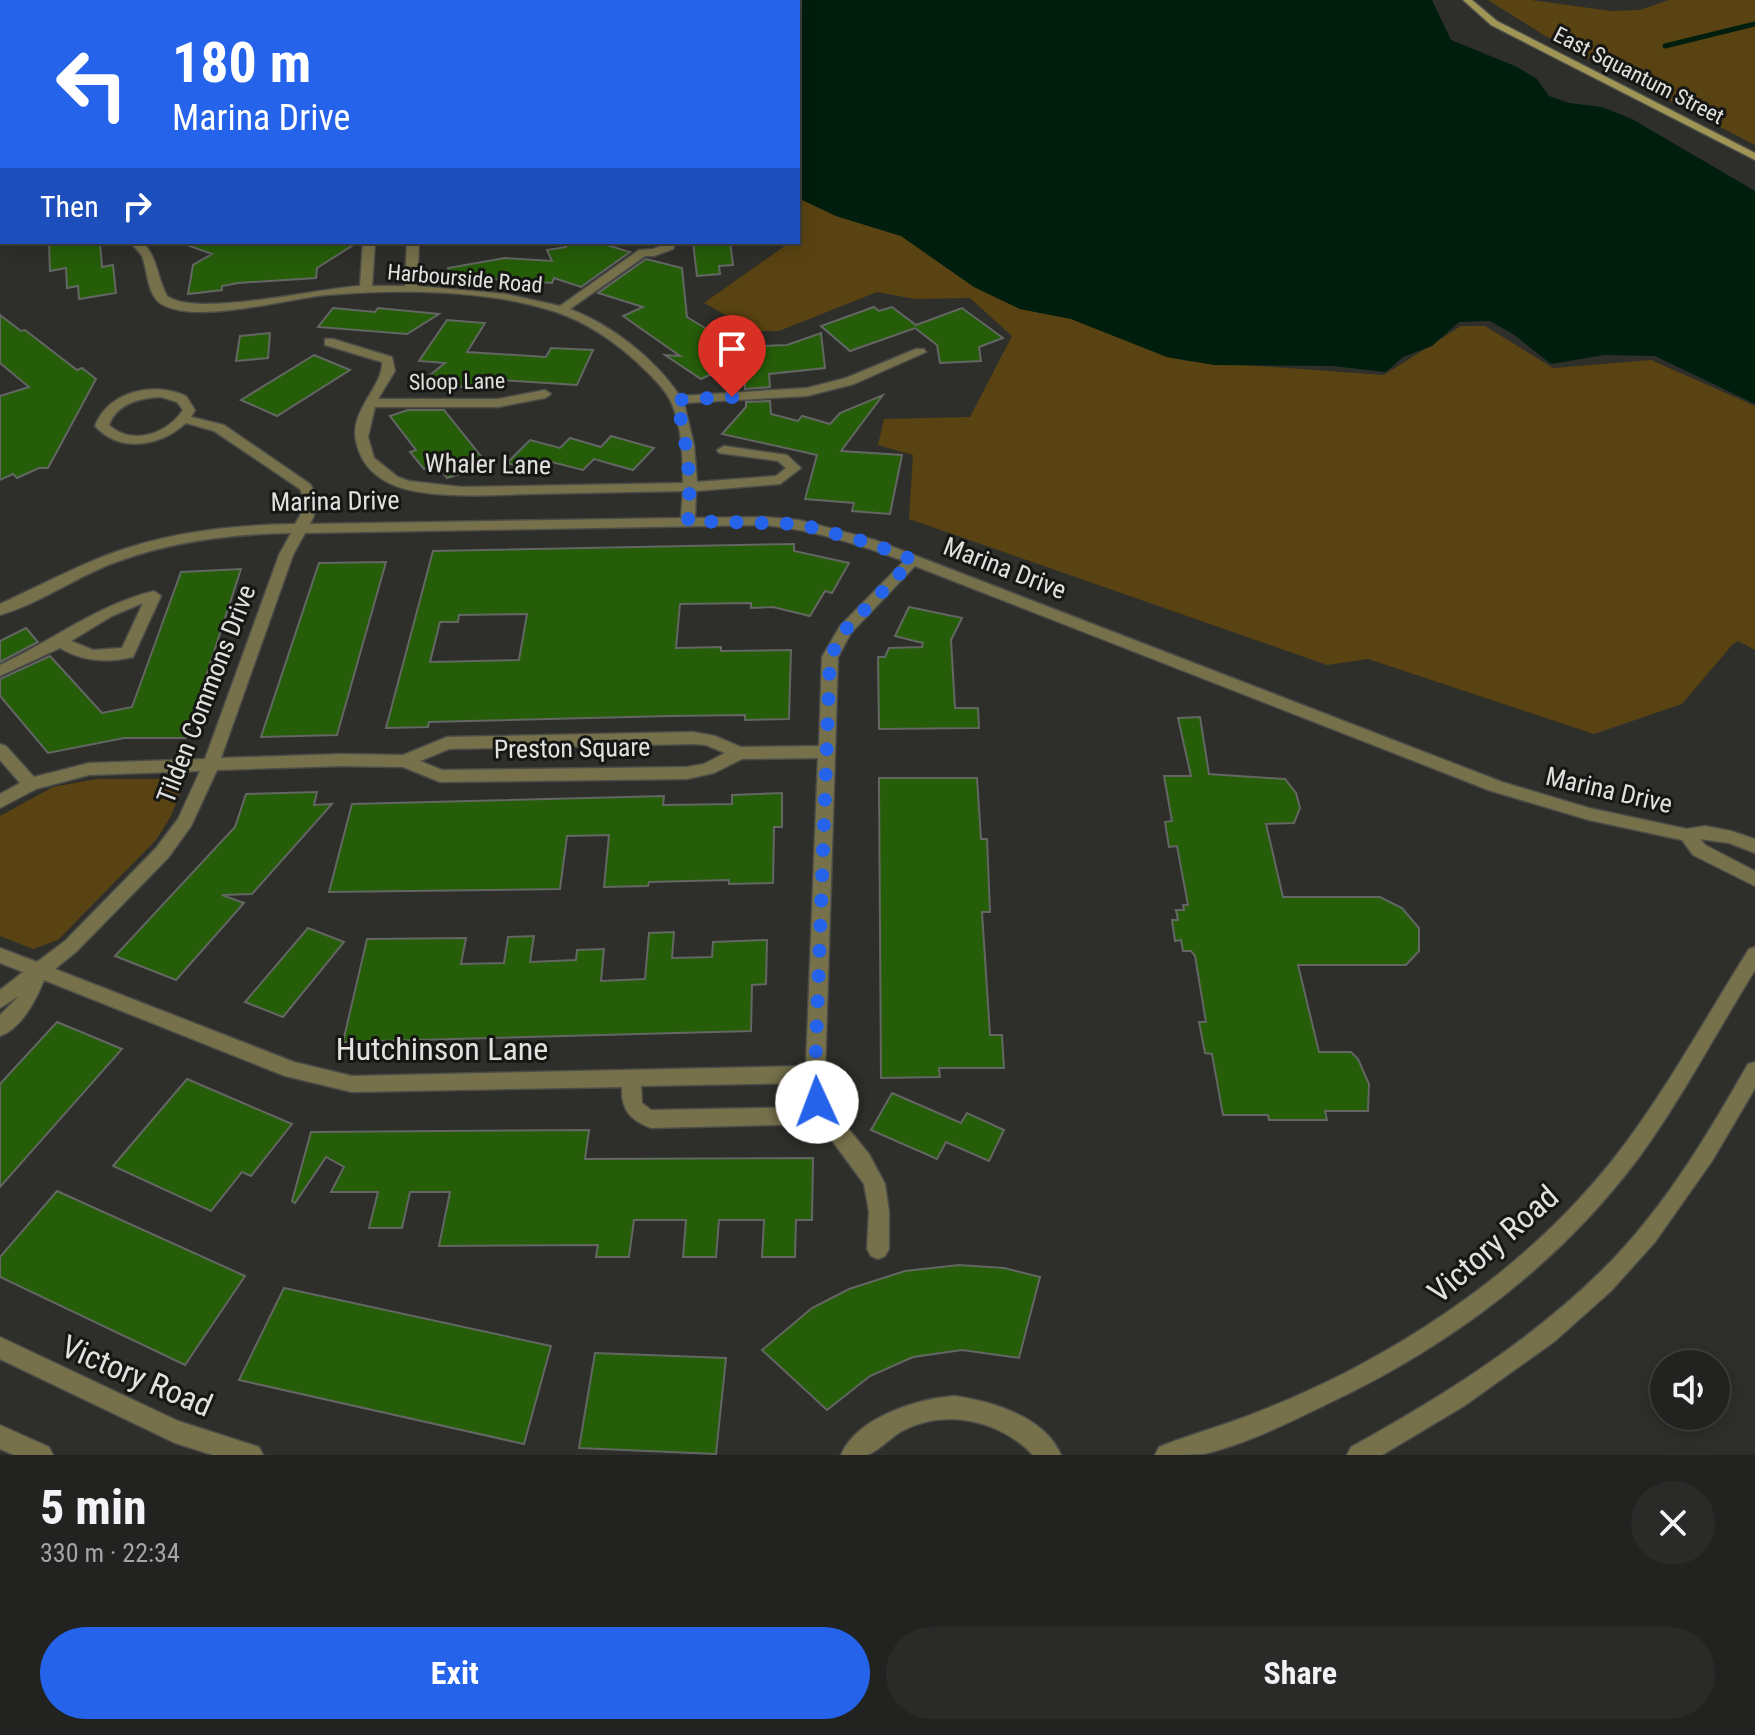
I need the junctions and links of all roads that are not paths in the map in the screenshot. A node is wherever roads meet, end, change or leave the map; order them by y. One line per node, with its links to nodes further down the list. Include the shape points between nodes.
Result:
1 (1467, 0): 2 (street, East Squantum Street, via 1494,23)
2 (1755, 157)
3 (138, 244): 8 (street, Harbourside Road, via 149,256 158,294 177,306)
4 (369, 244): 8 (street)
5 (413, 244): 9 (street)
6 (670, 244): 7 (street, via 663,251)
7 (640, 247): 10 (street)
8 (366, 290): 9 (street, Harbourside Road)
9 (411, 290): 10 (street, Harbourside Road, via 513,298)
10 (561, 310): 14 (street, Harbourside Road, via 636,354)
11 (329, 342): 15 (street, Whaler Lane, via 388,360 389,371)
12 (920, 352): 14 (street, via 807,392)
13 (545, 394): 15 (street, Sloop Lane, via 498,403)
14 (676, 400): 18 (street, Harbourside Road)
15 (369, 403): 18 (street, Whaler Lane, via 361,437 367,458 382,474 407,485 451,491)
16 (185, 419): 16 (street, via 187,403 177,395 146,394 110,409 102,426 121,439 142,439); 20 (street, Tilden Commons Drive, via 219,428 305,487 311,508)
17 (724, 450): 18 (street, Whaler Lane, via 782,458 794,468 780,480)
18 (691, 487): 19 (street, Harbourside Road)
19 (688, 521): 20 (street, Marina Drive); 21 (street, Marina Drive, via 799,524)
20 (301, 527): 22 (street, Marina Drive, via 188,537 151,546 80,571); 29 (street, Tilden Commons Drive, via 286,555)
21 (913, 560): 26 (street, via 835,644); 32 (street, Marina Drive, via 1474,779 1559,806)
22 (0, 610)
23 (61, 641): 23 (street, via 119,605 154,596 128,653 89,656); 24 (street)
24 (0, 671)
25 (0, 750): 30 (street)
26 (826, 752): 27 (street, Preston Square); 41 (street)
27 (739, 753): 28 (street, Preston Square, via 693,738 463,743 435,746); 28 (street, Preston Square, via 687,773 440,776)
28 (405, 761): 29 (street, Preston Square)
29 (210, 767): 30 (street, Preston Square, via 89,769); 37 (street, Tilden Commons Drive, via 185,822 162,853)
30 (31, 784): 31 (street, Preston Square)
31 (0, 802)
32 (1687, 835): 33 (street, Marina Drive, via 1705,832); 34 (street, Marina Drive, via 1699,850)
33 (1755, 846)
34 (1755, 879)
35 (1755, 954): 51 (street, Victory Road, via 1613,1175 1538,1255 1435,1335 1353,1383 1231,1435)
36 (0, 955): 37 (street, Hutchinson Lane)
37 (40, 971): 38 (street, Tilden Commons Drive); 39 (street, Tilden Commons Drive, via 26,1001); 42 (street, Hutchinson Lane, via 318,1079 352,1084)
38 (0, 1000)
39 (0, 1028)
40 (1755, 1070): 52 (street, via 1684,1186 1604,1283 1488,1376)
41 (815, 1074): 42 (street, Hutchinson Lane); 43 (street)
42 (632, 1078): 43 (street, via 632,1108 651,1119)
43 (823, 1115): 44 (street, via 878,1192)
44 (878, 1249)
45 (0, 1348): 48 (street, Victory Road, via 175,1432)
46 (0, 1437): 47 (street)
47 (41, 1455)
48 (251, 1455)
49 (853, 1455): 50 (street, via 891,1422 947,1407 982,1411 1023,1430)
50 (1049, 1455)
51 (1167, 1455)
52 (1359, 1455)

